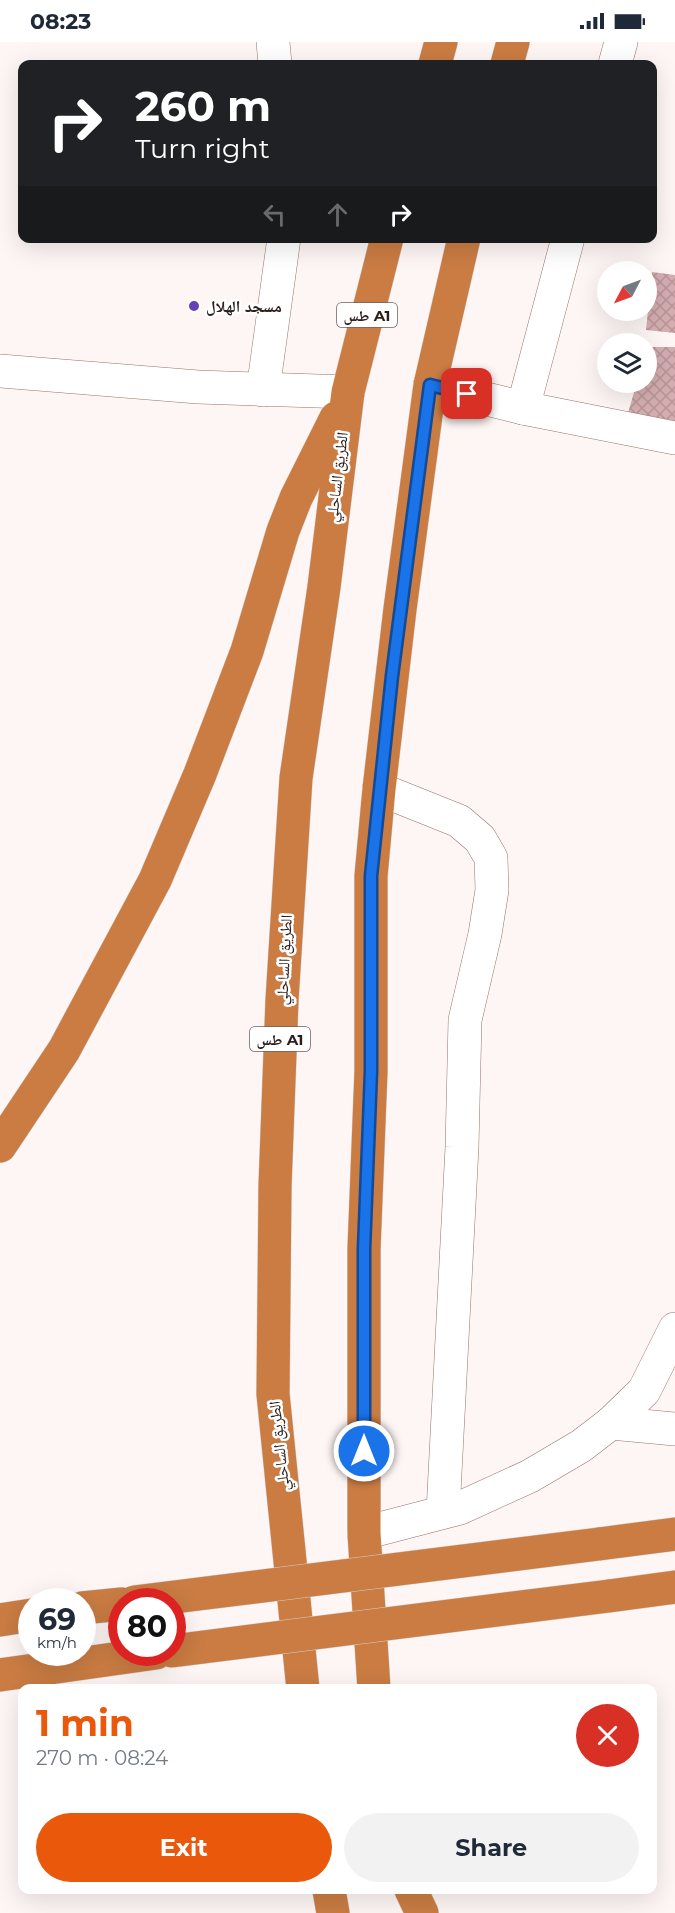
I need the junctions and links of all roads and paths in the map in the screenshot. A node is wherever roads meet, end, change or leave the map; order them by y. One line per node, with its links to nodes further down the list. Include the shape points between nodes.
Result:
1 (273, 42): 5 (street)
2 (441, 42): 6 (highway)
3 (513, 42): 7 (highway)
4 (621, 42): 8 (street)
5 (275, 60)
6 (436, 60)
7 (508, 60)
8 (616, 60)
9 (283, 243): 15 (street)
10 (386, 243): 16 (highway, الطريق الساحلي / طس A1)
11 (463, 243): 14 (highway)
12 (567, 243): 17 (street)
13 (0, 371): 15 (street)
14 (430, 385): 17 (street); 19 (highway)
15 (263, 390): 16 (street)
16 (348, 392): 20 (highway, via 296,498 247,651 155,880 64,1050); 32 (highway, الطريق الساحلي / طس A1, via 296,778 276,1151 273,1394)
17 (523, 408): 18 (street)
18 (675, 438)
19 (379, 789): 24 (street, via 459,821 480,838 491,858 489,912 465,1020); 25 (highway, via 371,876 371,1071 364,1249)
20 (0, 1146)
21 (675, 1329): 22 (street, via 644,1391)
22 (611, 1423): 23 (street); 24 (street, via 530,1476)
23 (675, 1429)
24 (443, 1512): 25 (street)
25 (364, 1533): 33 (highway)
26 (675, 1534): 28 (highway, bridge)
27 (675, 1587): 29 (highway, bridge)
28 (186, 1596)
29 (186, 1649)
30 (108, 1659): 31 (highway)
31 (0, 1674)
32 (302, 1684)
33 (374, 1684)
34 (329, 1894): 37 (highway)
35 (394, 1894): 38 (highway)
36 (413, 1894): 39 (highway)
37 (333, 1913)
38 (397, 1913)
39 (422, 1913)

